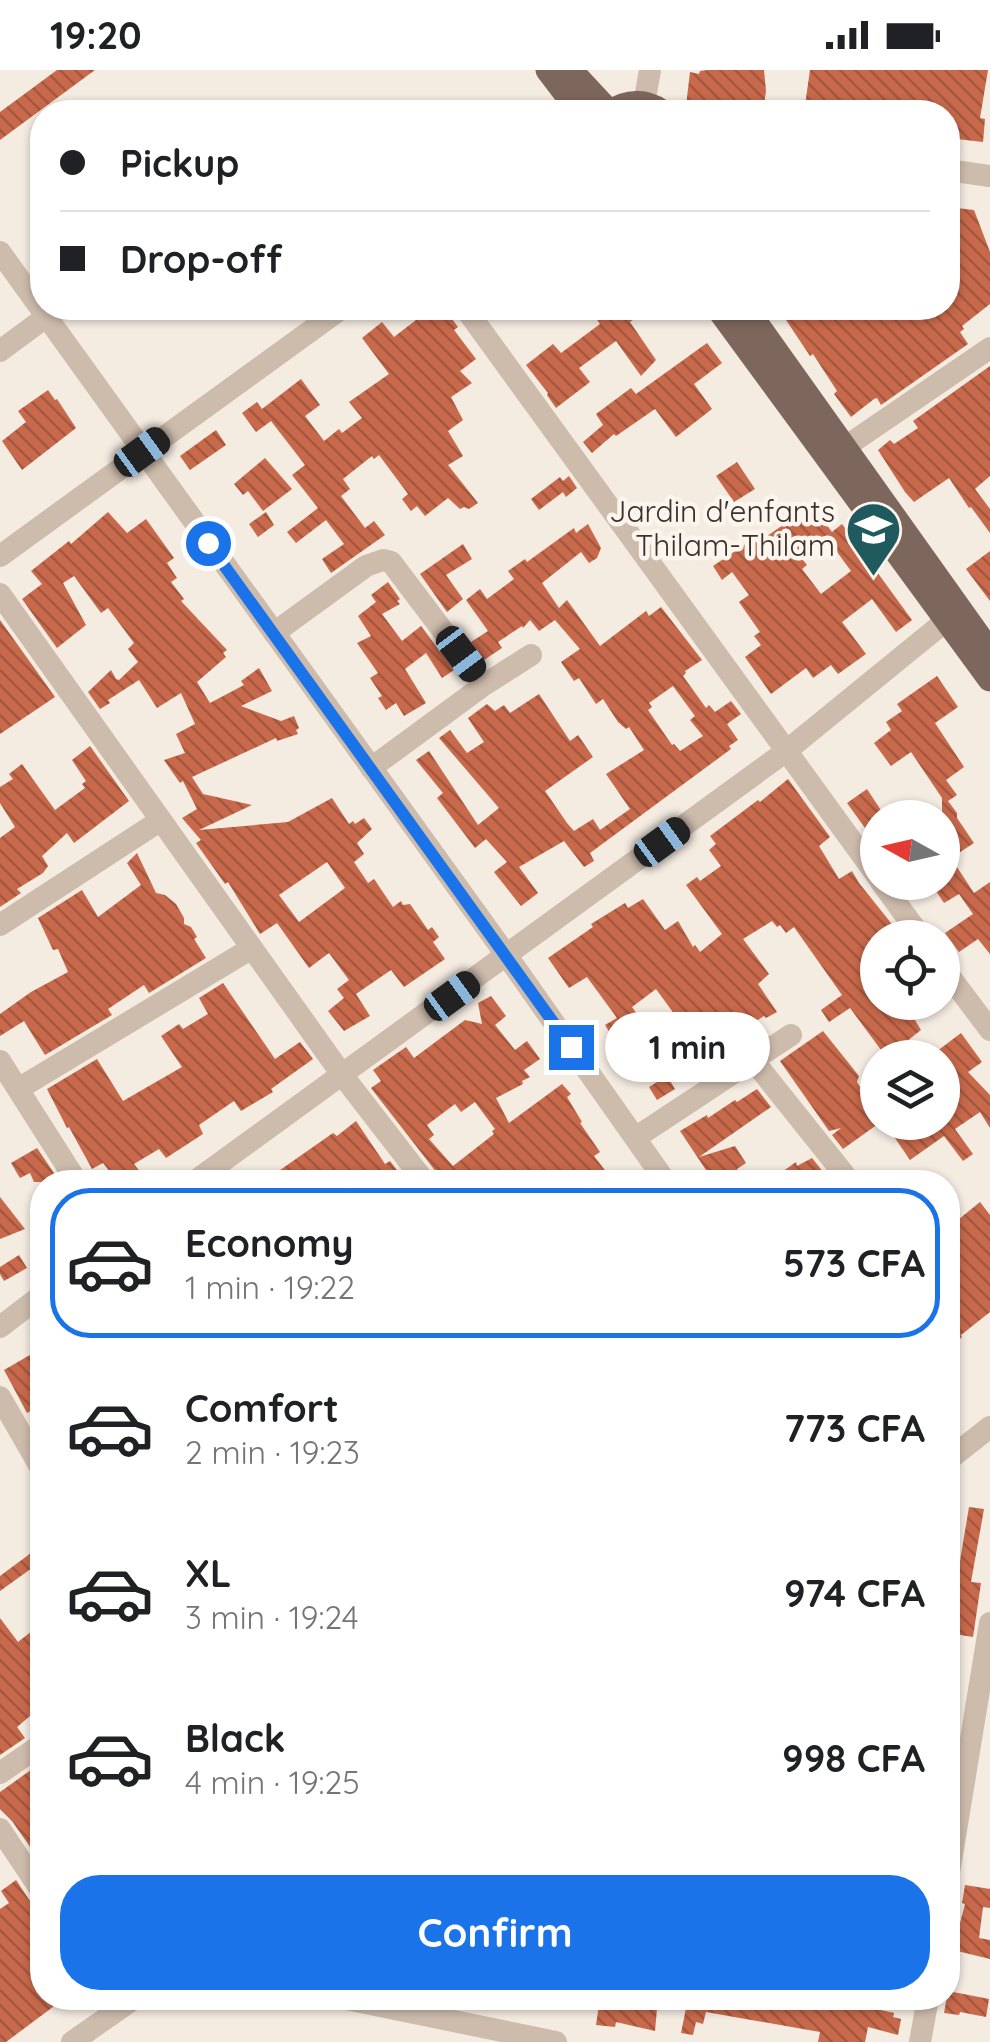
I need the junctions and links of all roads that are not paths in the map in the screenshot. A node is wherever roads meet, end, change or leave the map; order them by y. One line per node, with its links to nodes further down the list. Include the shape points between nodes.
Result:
1 (548, 70): 4 (main road)
2 (570, 70): 5 (main road)
3 (650, 70): 6 (street)
4 (571, 100)
5 (599, 100)
6 (652, 100)
7 (960, 172): 8 (street)
8 (990, 176)
9 (0, 252): 10 (street)
10 (30, 294)
11 (42, 320): 18 (street)
12 (48, 320): 19 (street)
13 (325, 320): 19 (street)
14 (474, 320): 29 (street)
15 (728, 320): 20 (main road)
16 (753, 320): 20 (main road)
17 (990, 348): 20 (street)
18 (0, 351)
19 (142, 452): 21 (street); 24 (street)
20 (837, 452): 23 (main road)
21 (0, 556)
22 (0, 594): 31 (street)
23 (953, 615): 25 (main road); 27 (main road); 29 (street)
24 (274, 634): 28 (street, via 383,560); 30 (street)
25 (990, 652)
26 (531, 655): 28 (street)
27 (990, 679)
28 (484, 685): 30 (street)
29 (785, 752): 32 (street); 35 (street)
30 (371, 768): 35 (street)
31 (161, 820): 33 (street); 34 (street)
32 (860, 853)
33 (0, 926)
34 (252, 948): 41 (street); 42 (street)
35 (506, 956): 41 (street); 43 (street)
36 (960, 990): 37 (street)
37 (990, 1030)
38 (791, 1034): 39 (street)
39 (753, 1060): 43 (street); 48 (street)
40 (0, 1061): 42 (street)
41 (343, 1076): 45 (street); 46 (street)
42 (18, 1090): 44 (street)
43 (635, 1138): 47 (street)
44 (70, 1170)
45 (218, 1170)
46 (416, 1170)
47 (658, 1170)
48 (841, 1170)
49 (30, 1304): 50 (street)
50 (0, 1328)
51 (0, 1397): 53 (street)
52 (990, 1428): 54 (street)
53 (30, 1449)
54 (960, 1451)
55 (990, 1623): 58 (street)
56 (30, 1752): 57 (street)
57 (0, 1773)
58 (960, 1806)
59 (0, 1829): 60 (street)
60 (30, 1874)
61 (113, 2010): 64 (street)
62 (400, 2010): 65 (street)
63 (926, 2010): 66 (street)
64 (72, 2042)
65 (556, 2042)
66 (920, 2042)

